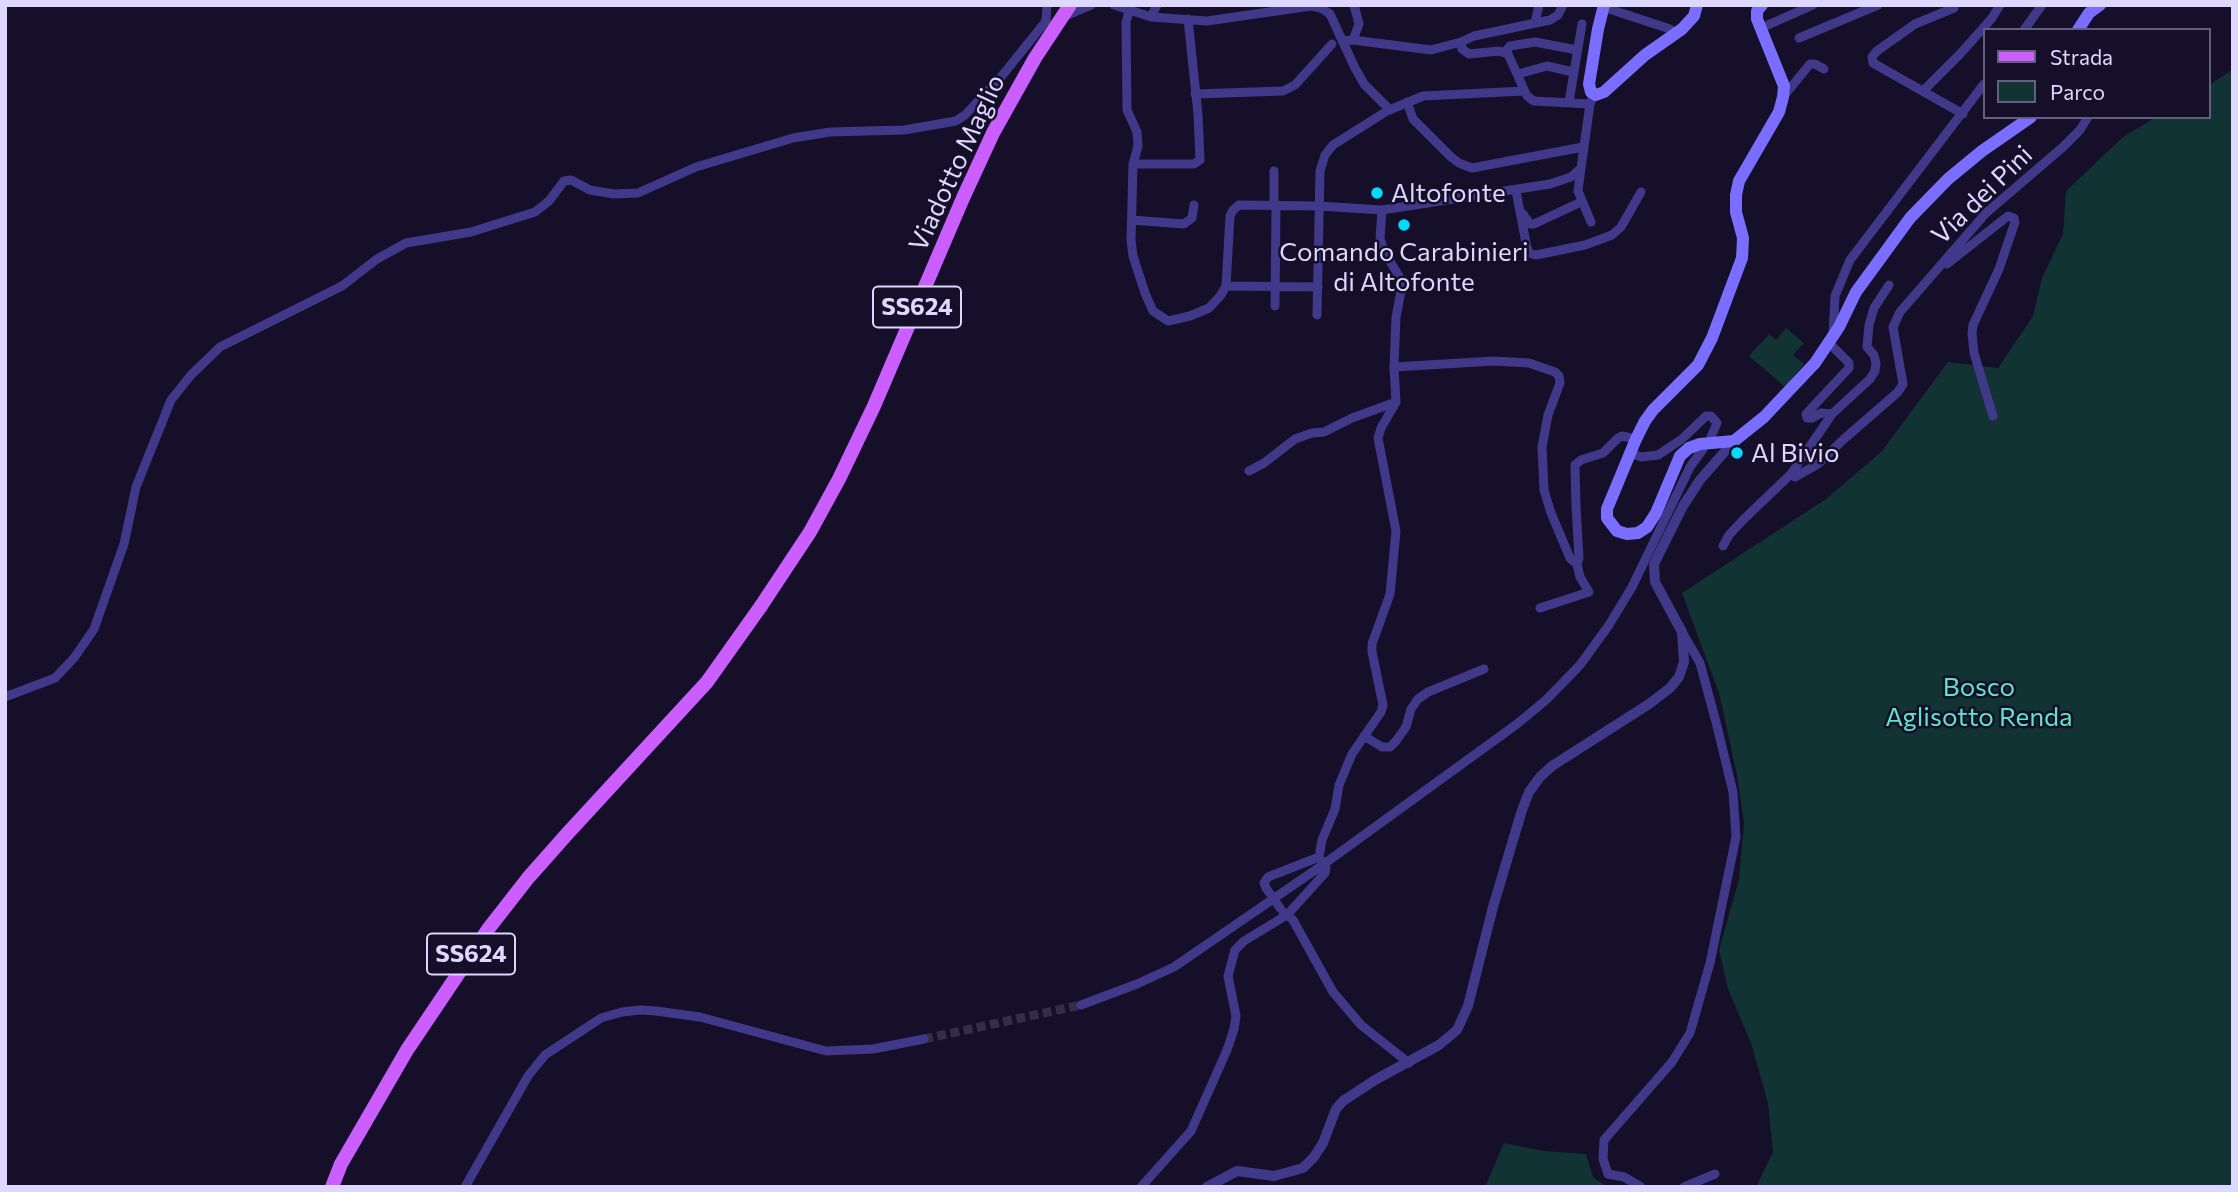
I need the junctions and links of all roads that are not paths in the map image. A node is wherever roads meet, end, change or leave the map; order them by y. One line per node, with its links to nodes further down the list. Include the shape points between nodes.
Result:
1 (1047, 5): 22 (street)
2 (1070, 5): 97 (main road, Viadotto Maglio / SS624, bridge, via 993,133 874,406 810,532 707,682 566,834 489,928 407,1050)
3 (1091, 5): 22 (street)
4 (1114, 5): 19 (street)
5 (1157, 5): 20 (street)
6 (1354, 5): 32 (street, via 1359,24)
7 (1539, 5): 23 (street)
8 (1563, 5): 23 (street, via 1554,18)
9 (1696, 5): 44 (main road, via 1682,29)
10 (1762, 5): 24 (main road, via 1757,11)
11 (1813, 5): 24 (street)
12 (1878, 5): 31 (street)
13 (2000, 5): 26 (street)
14 (2042, 5): 27 (street)
15 (2100, 5): 28 (main road)
16 (1311, 6): 21 (street, via 1207,21); 32 (street, via 1330,14)
17 (1603, 6): 29 (street); 44 (main road, via 1589,83)
18 (1954, 8): 41 (street, via 1915,24 1872,57 1873,63)
19 (1129, 12): 20 (street); 52 (street, via 1127,110 1138,146)
20 (1151, 17): 21 (street)
21 (1188, 19): 42 (street)
22 (1046, 21): 89 (street, via 1001,77 956,121 904,130 793,138 696,167 638,193 614,194 564,181 535,212 471,232 406,243 342,286 220,347 171,400 136,487 124,544 94,628 55,678)
23 (1535, 23): 33 (street)
24 (1759, 23): 43 (main road, via 1784,86)
25 (1582, 24): 34 (street)
26 (1983, 28)
27 (2025, 28)
28 (2079, 28)
29 (1670, 29)
30 (1982, 29): 41 (street)
31 (1799, 38)
32 (1341, 41): 33 (street, via 1431,50); 42 (street, via 1283,91); 47 (street, via 1364,84)
33 (1461, 42): 35 (street, via 1469,54)
34 (1577, 50): 35 (street, via 1535,42 1510,46); 37 (street)
35 (1504, 52): 38 (street)
36 (1824, 69): 43 (street, via 1810,64)
37 (1573, 72): 38 (street, via 1547,66); 46 (street)
38 (1518, 74): 40 (street)
39 (1982, 87): 48 (street)
40 (1524, 91): 45 (street, via 1423,96); 46 (street, via 1538,102)
41 (1923, 91): 48 (street)
42 (1195, 94): 52 (street, via 1198,163)
43 (1783, 97): 78 (main road, via 1739,181 1735,195 1742,258 1713,338 1698,365 1653,410)
44 (1592, 99): 46 (street); 51 (street)
45 (1407, 102): 47 (street); 51 (street, via 1413,119 1451,158 1472,168)
46 (1569, 102)
47 (1390, 110): 60 (street, via 1333,145 1322,164)
48 (1963, 114): 72 (street, via 1850,260 1835,296)
49 (2028, 119): 72 (main road, via 1973,158 1910,218 1856,292)
50 (2087, 119): 65 (street, Via dei Pini, via 2063,147 1986,213)
51 (1583, 147): 53 (street)
52 (1133, 164): 63 (street)
53 (1581, 168): 55 (street, via 1571,177); 57 (street)
54 (1274, 171): 59 (street)
55 (1516, 191): 61 (street); 62 (street)
56 (1642, 192): 62 (street, via 1612,235 1536,255 1528,250)
57 (1581, 202): 62 (street, via 1534,224); 64 (street)
58 (1194, 205): 63 (street, via 1192,218 1184,224)
59 (1275, 205): 60 (street); 67 (street, via 1242,204 1233,210); 68 (street)
60 (1319, 206): 61 (street); 69 (street)
61 (1382, 210): 73 (street, via 1380,239 1402,286)
62 (1521, 213)
63 (1132, 220): 67 (street, via 1136,268 1158,316 1168,321 1190,316 1213,304)
64 (1591, 222)
65 (1933, 272): 76 (street, Via dei Pini, via 2008,216 2014,218 1972,334); 83 (street, Via dei Pini, via 1893,327 1903,384 1898,392 1818,464 1794,477)
66 (1889, 285): 75 (street, via 1874,308 1867,336 1875,371)
67 (1226, 286): 68 (street)
68 (1275, 287): 69 (street); 70 (street)
69 (1318, 287): 71 (street)
70 (1275, 306)
71 (1317, 315)
72 (1831, 340): 75 (street, via 1849,368 1806,414 1807,418); 79 (main road, via 1764,417)
73 (1394, 367): 74 (street); 85 (street, via 1494,360 1529,363 1557,374 1560,383 1542,447 1544,490 1570,558)
74 (1396, 402): 82 (street, via 1295,439); 90 (street, via 1378,438 1395,531 1390,594 1372,644 1382,705)
75 (1832, 414): 83 (street)
76 (1993, 416)
77 (1711, 437): 81 (street, via 1717,423 1706,416 1658,455)
78 (1636, 439): 81 (main road); 85 (street, via 1622,436 1603,453 1576,465)
79 (1734, 441): 81 (main road, via 1689,448 1647,527 1627,534 1610,524 1607,509); 87 (street, via 1683,506 1654,564 1655,582)
80 (1703, 449): 91 (street, via 1632,587 1602,636 1564,683 1537,708)
81 (1630, 453)
82 (1249, 471)
83 (1791, 474): 84 (street)
84 (1723, 546)
85 (1577, 564): 86 (street, via 1589,592)
86 (1539, 608)
87 (1682, 632): 95 (street, via 1684,662 1670,688 1552,766 1529,792 1466,1015 1446,1041); 101 (street, via 1700,663 1716,722 1733,792 1736,837 1690,1033 1672,1062 1604,1140 1608,1174)
88 (1484, 669): 90 (street, via 1418,698 1406,727 1390,747)
89 (5, 697)
90 (1364, 736): 91 (street, via 1342,776 1322,840)
91 (1321, 861): 92 (street, via 1325,873); 92 (street, bridge, via 1268,877 1264,883); 93 (street, via 1174,967)
92 (1287, 915): 95 (street, via 1333,992 1361,1025); 99 (street, via 1235,950 1228,976 1236,1016 1227,1050 1191,1131)
93 (1081, 1005)
94 (924, 1039): 98 (street, via 873,1049 826,1051 700,1017 640,1010 601,1018 545,1055 528,1076)
95 (1409, 1063): 100 (street, via 1343,1101 1314,1157 1303,1168 1274,1176 1237,1171)
96 (1715, 1174): 102 (street)
97 (332, 1187)
98 (465, 1187)
99 (1141, 1187)
100 (1207, 1187)
101 (1642, 1187)
102 (1684, 1187)

